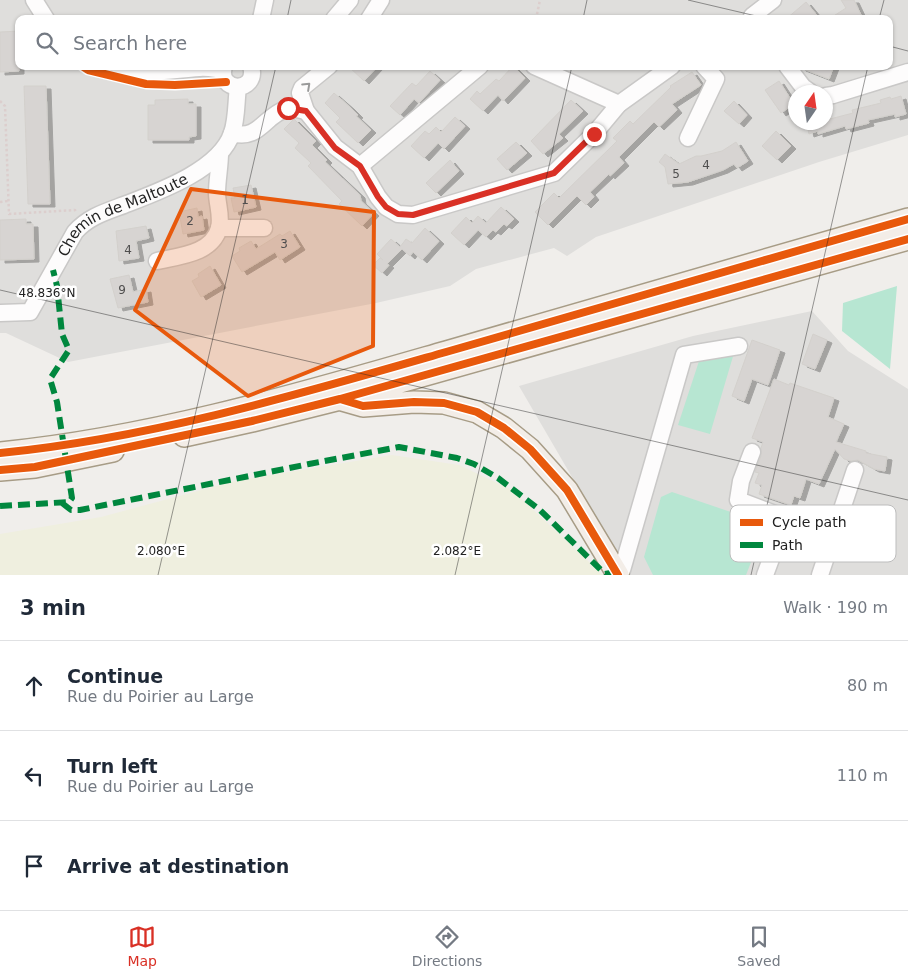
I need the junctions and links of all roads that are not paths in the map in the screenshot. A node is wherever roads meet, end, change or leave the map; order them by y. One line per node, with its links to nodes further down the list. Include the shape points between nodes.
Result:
1 (34, 0): 6 (street)
2 (265, 0): 7 (street)
3 (350, 0): 8 (street)
4 (381, 0): 9 (street)
5 (773, 0): 10 (street)
6 (43, 15)
7 (262, 15)
8 (337, 15)
9 (372, 15)
10 (755, 15)
11 (134, 70): 12 (street, via 146,73)
12 (188, 70)
13 (223, 70): 23 (street, via 226,82)
14 (252, 70): 23 (street, via 247,84)
15 (324, 70): 26 (street, one-way to 15, via 300,94 302,88)
16 (475, 70): 30 (street)
17 (543, 70): 25 (street)
18 (667, 70): 25 (street)
19 (708, 70): 28 (street, via 716,79)
20 (790, 70): 22 (street)
21 (908, 72): 24 (street)
22 (801, 85)
23 (238, 87): 27 (street, Chemin de Maltoute)
24 (833, 95)
25 (620, 104): 30 (street, via 554,173 413,215 398,214 386,207)
26 (306, 111): 27 (street, via 288,108 250,134); 30 (street, via 335,148)
27 (232, 133): 29 (street, Chemin de Maltoute)
28 (688, 138)
29 (220, 154): 32 (street, via 217,193); 36 (street, Chemin de Maltoute, via 175,183 83,222 30,312)
30 (360, 166)
31 (908, 219): 40 (main road, via 320,388 126,435)
32 (220, 228): 33 (street); 35 (street, via 213,240 198,251)
33 (264, 228)
34 (908, 239): 38 (main road)
35 (157, 261)
36 (0, 313)
37 (739, 346): 47 (street, via 684,355)
38 (340, 399): 41 (main road, via 252,422 35,467); 47 (main road, via 363,406 444,403 477,412 504,428 530,449 567,490)
39 (752, 452): 43 (street, via 738,500)
40 (0, 453)
41 (0, 470)
42 (855, 470): 44 (street)
43 (751, 505)
44 (843, 505)
45 (770, 562): 48 (street)
46 (824, 562): 49 (street)
47 (620, 573)
48 (765, 575)
49 (820, 575)

